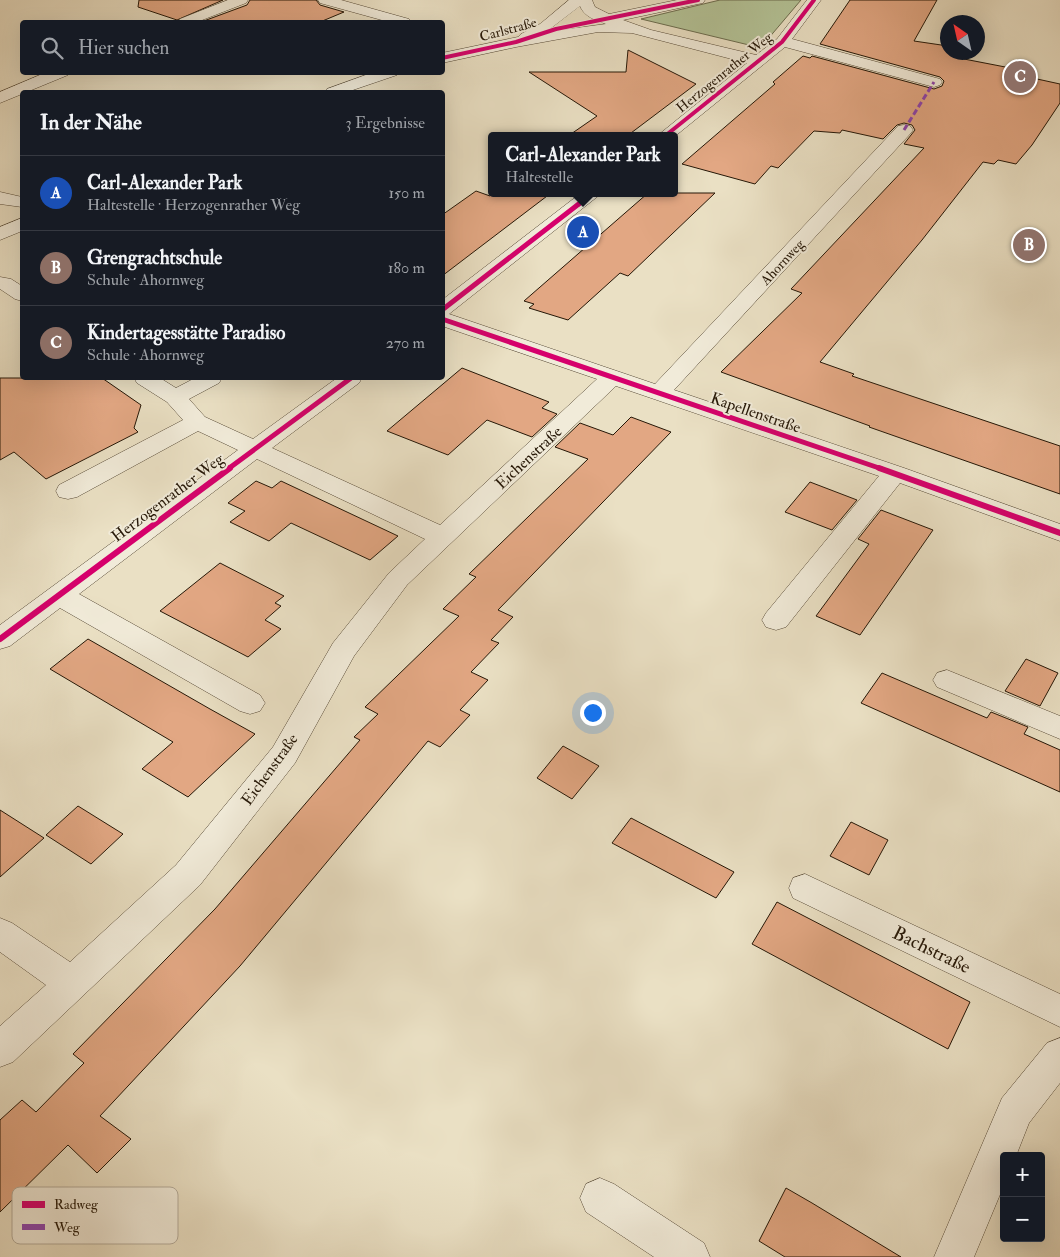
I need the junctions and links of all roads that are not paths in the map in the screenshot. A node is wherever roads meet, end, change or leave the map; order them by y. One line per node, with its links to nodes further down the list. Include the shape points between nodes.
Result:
1 (241, 0): 8 (street)
2 (325, 0): 9 (street)
3 (578, 0): 12 (street, via 545,27)
4 (585, 0): 7 (street, via 592,12)
5 (698, 0): 7 (street, Carlstraße)
6 (814, 0): 13 (street, Herzogenrather Weg)
7 (609, 19): 10 (street, Carlstraße); 12 (street, Carlstraße, via 556,29)
8 (190, 20)
9 (397, 20)
10 (632, 29): 12 (street, Carlstraße, via 598,28); 16 (street, Carlstraße)
11 (445, 42): 14 (street)
12 (516, 42): 14 (street, Carlstraße)
13 (782, 42): 16 (street, Herzogenrather Weg); 19 (street)
14 (461, 54): 15 (street, Carlstraße)
15 (445, 57)
16 (759, 61): 23 (street, Herzogenrather Weg)
17 (55, 75): 21 (street)
18 (382, 75): 20 (street)
19 (934, 82)
20 (339, 90)
21 (0, 98)
22 (904, 130): 37 (street, Ahornweg)
23 (670, 132)
24 (588, 197): 31 (street)
25 (0, 198): 26 (street)
26 (20, 202)
27 (20, 225): 28 (street)
28 (0, 234)
29 (9, 281): 30 (street)
30 (20, 293)
31 (445, 308)
32 (445, 320): 33 (street, Kapellenstraße)
33 (613, 377): 37 (street, Kapellenstraße); 44 (street, Eichenstraße)
34 (148, 380): 38 (street)
35 (207, 380): 38 (street)
36 (348, 380): 40 (street, Herzogenrather Weg)
37 (660, 393): 41 (street, Kapellenstraße)
38 (175, 397): 39 (street)
39 (196, 422): 40 (street); 42 (street)
40 (254, 449): 44 (street); 45 (street, Herzogenrather Weg)
41 (895, 473): 43 (street, Kapellenstraße); 46 (street)
42 (68, 491)
43 (1060, 533)
44 (443, 537): 53 (street, Eichenstraße, via 398,579 343,650 284,755 188,875)
45 (59, 595): 47 (street, Herzogenrather Weg); 49 (street)
46 (776, 620)
47 (0, 639)
48 (947, 680): 50 (street)
49 (250, 703)
50 (1060, 728)
51 (805, 888): 54 (street, Bachstraße)
52 (0, 932): 53 (street)
53 (72, 984): 55 (street, Eichenstraße)
54 (1060, 1011)
55 (0, 1050)
56 (1060, 1055): 59 (street, via 1015,1112)
57 (600, 1198): 58 (street)
58 (690, 1257)
59 (954, 1257)

